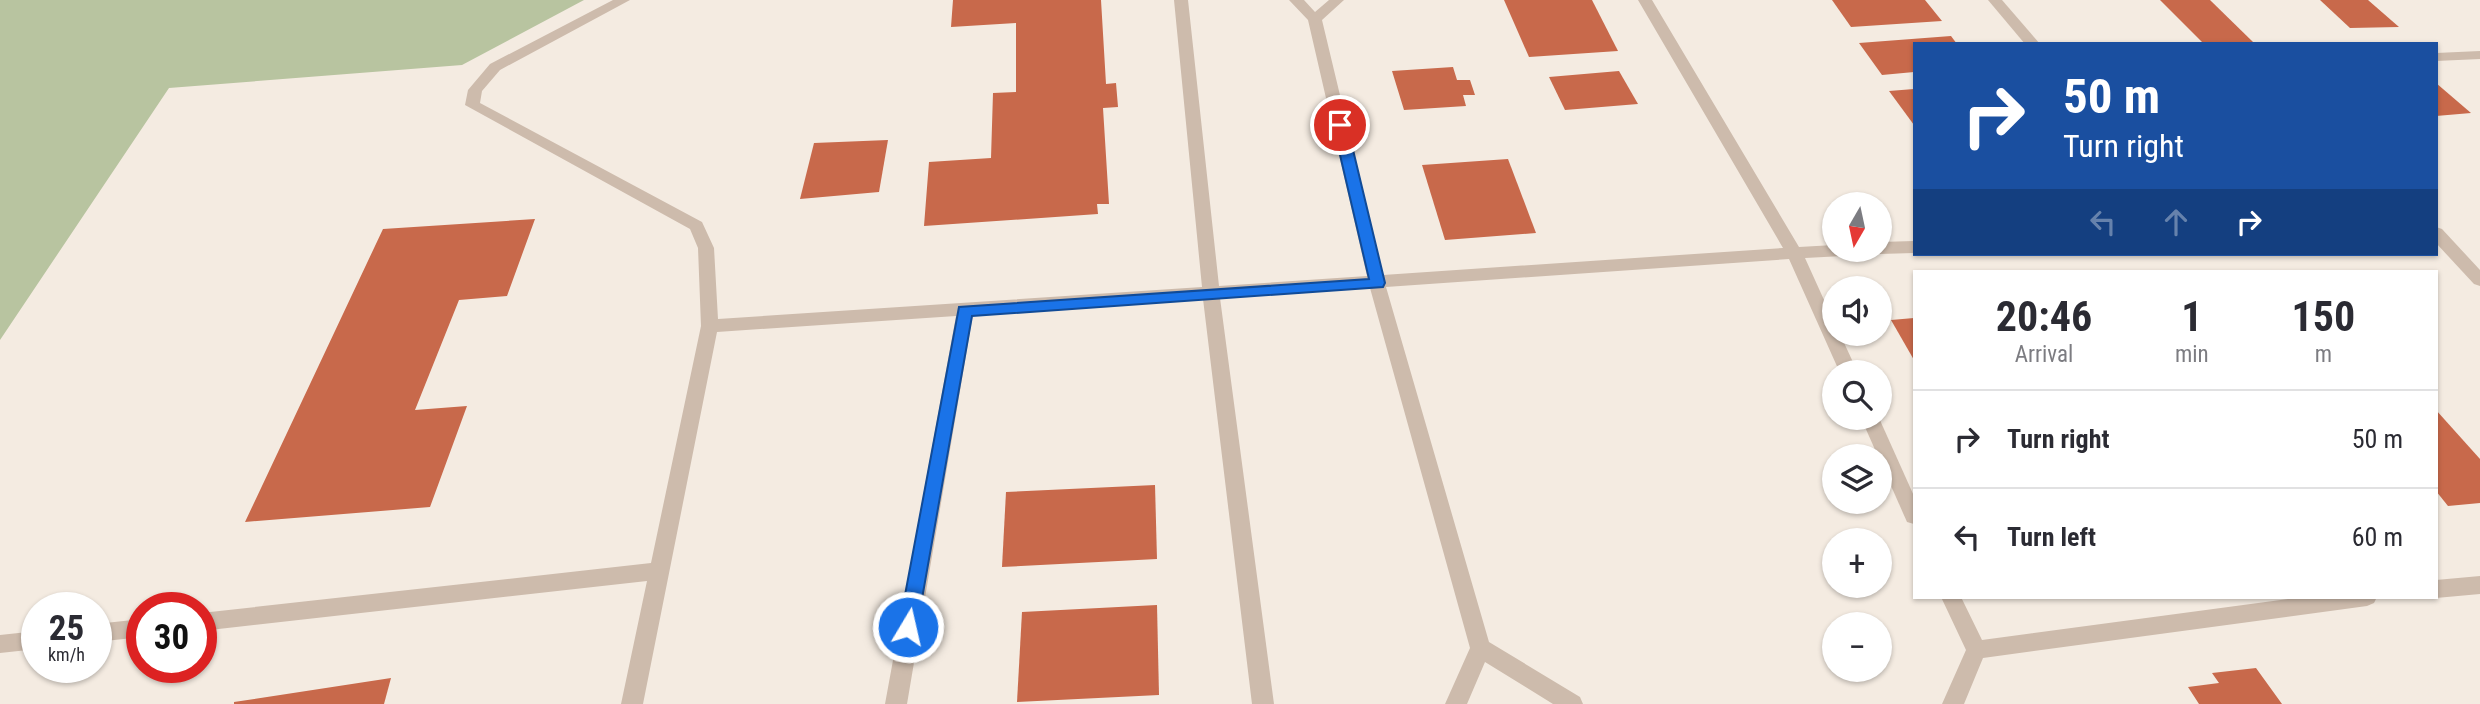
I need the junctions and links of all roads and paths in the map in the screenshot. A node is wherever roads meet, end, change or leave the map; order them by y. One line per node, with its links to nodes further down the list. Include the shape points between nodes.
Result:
1 (623, 0): 20 (street, via 495,67 475,90 472,105 696,226 706,248)
2 (1181, 0): 18 (street)
3 (1296, 0): 7 (street)
4 (1337, 0): 7 (street)
5 (1644, 0): 15 (street)
6 (1995, 0): 8 (street)
7 (1315, 19): 17 (street)
8 (2032, 42)
9 (2480, 55): 10 (street)
10 (2438, 57)
11 (2438, 235): 16 (street)
12 (1913, 247): 13 (street)
13 (1892, 248)
14 (1822, 251): 15 (street)
15 (1794, 253): 17 (street); 21 (street)
16 (2480, 280)
17 (1377, 283): 18 (street); 32 (street)
18 (1211, 294): 19 (street); 36 (street)
19 (965, 311): 20 (street); 35 (street)
20 (710, 326): 24 (street)
21 (1843, 360)
22 (1875, 430): 23 (street)
23 (1913, 514)
24 (659, 570): 29 (street); 34 (street)
25 (2480, 585): 26 (street)
26 (2438, 589)
27 (1952, 599): 33 (street)
28 (2352, 599): 33 (street)
29 (217, 620)
30 (21, 642): 31 (street)
31 (0, 644)
32 (1480, 648): 37 (street); 38 (street)
33 (1976, 650): 39 (street)
34 (632, 704)
35 (896, 704)
36 (1263, 704)
37 (1456, 704)
38 (1572, 704)
39 (1953, 704)

